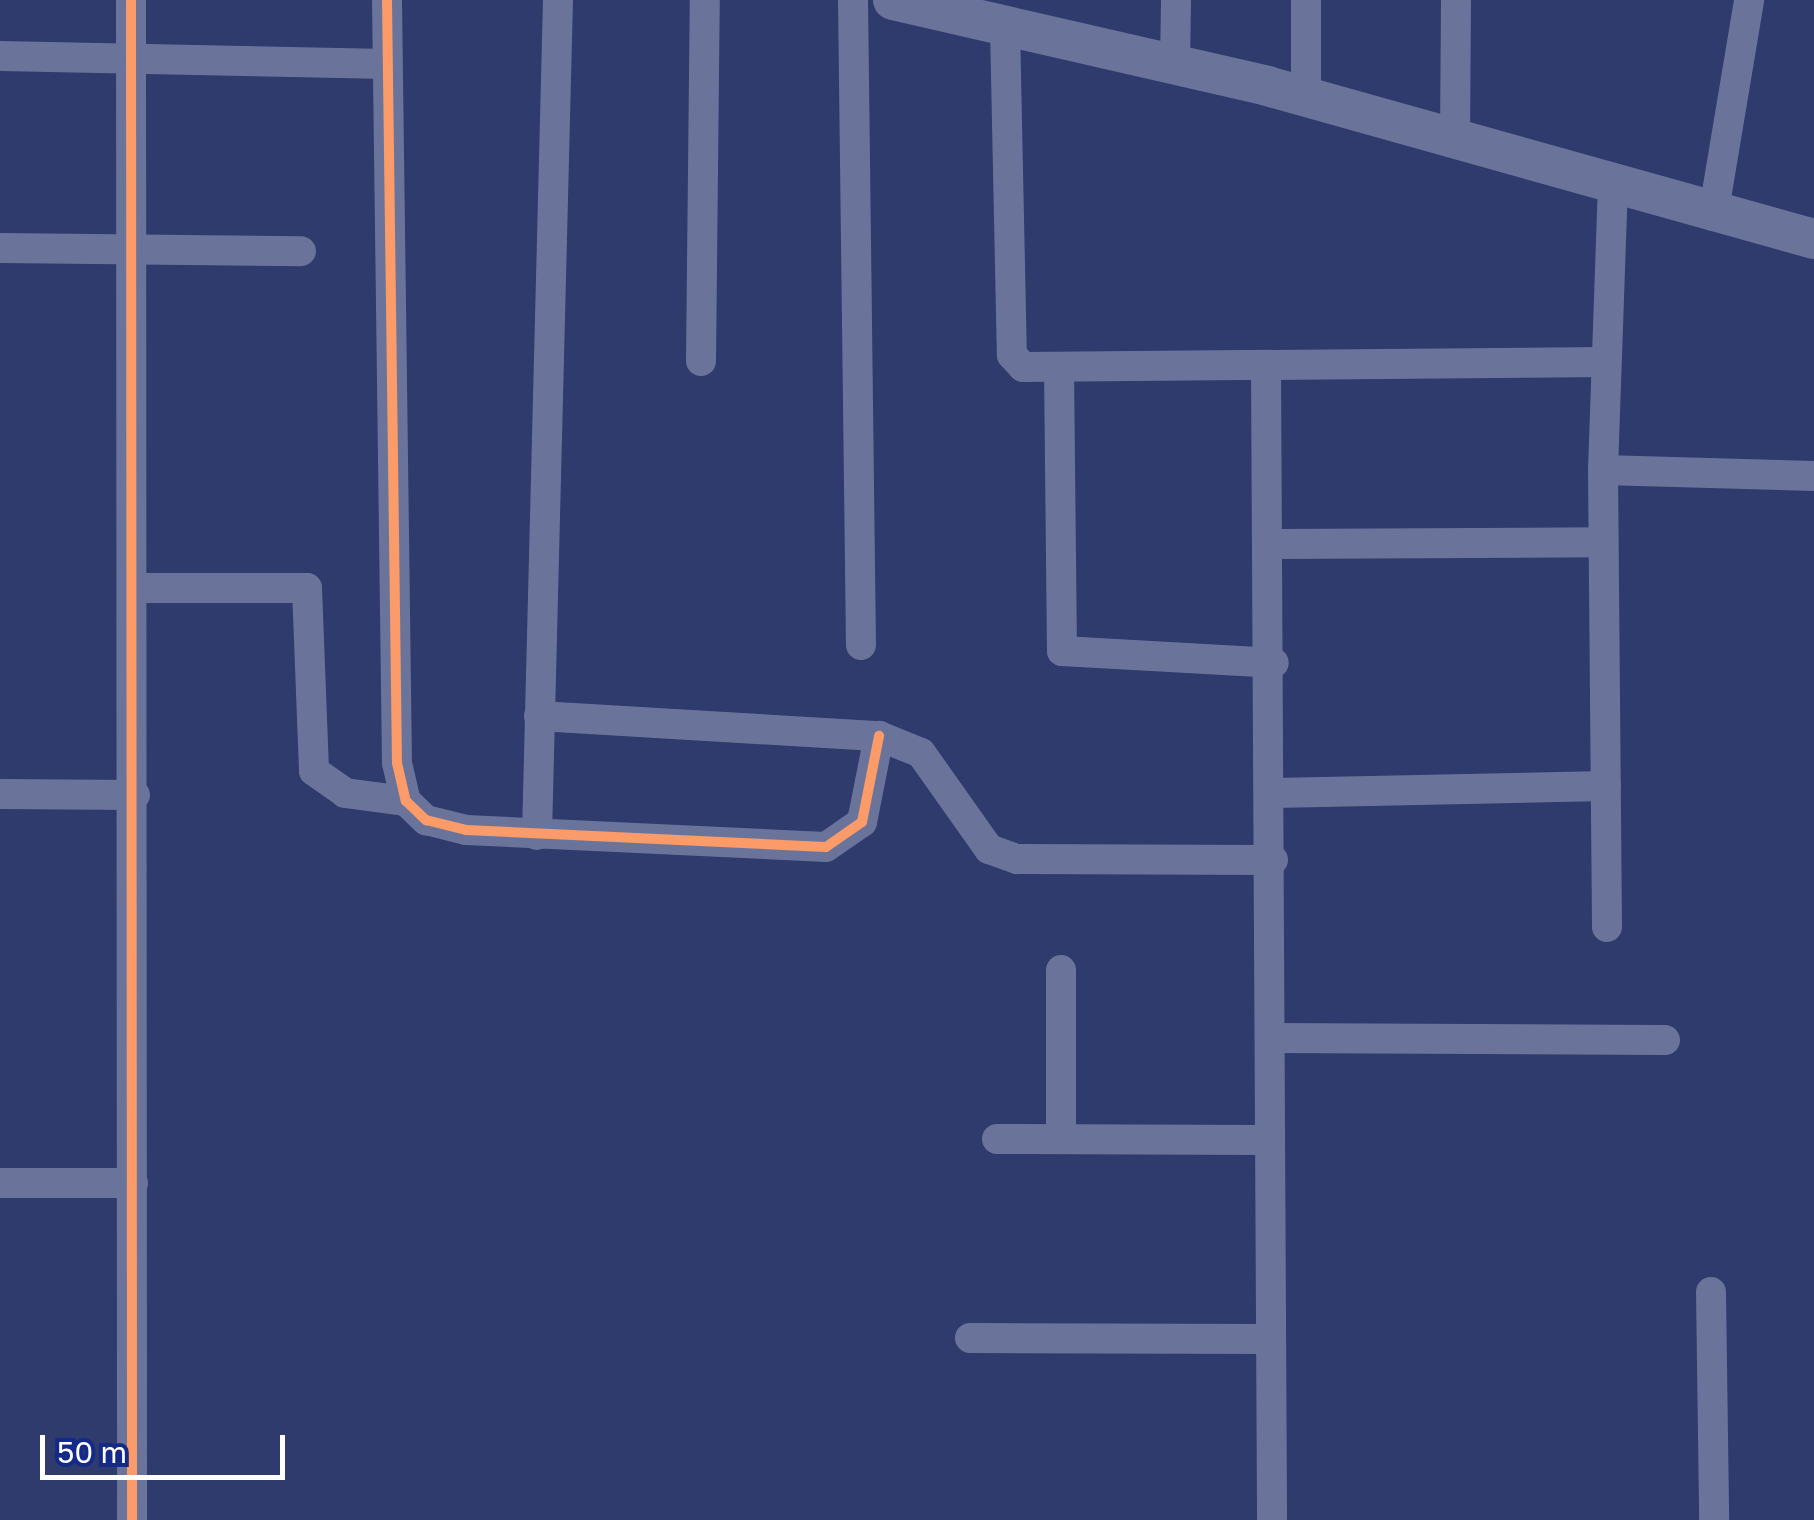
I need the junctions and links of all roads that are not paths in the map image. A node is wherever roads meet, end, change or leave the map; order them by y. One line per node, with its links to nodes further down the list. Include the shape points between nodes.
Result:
1 (130, 0): 13 (street)
2 (387, 0): 14 (street)
3 (558, 0): 35 (street)
4 (705, 0): 24 (street)
5 (853, 0): 33 (street)
6 (894, 0): 11 (street)
7 (1176, 0): 15 (street)
8 (1306, 0): 16 (street)
9 (1456, 0): 17 (street)
10 (1750, 0): 19 (street)
11 (986, 15): 15 (street); 27 (street, via 1012,354 1023,367)
12 (0, 56): 13 (street)
13 (132, 59): 14 (street); 22 (street)
14 (388, 64): 41 (street, via 397,763)
15 (1175, 65): 16 (street)
16 (1306, 98): 17 (street)
17 (1456, 142): 18 (street)
18 (1613, 188): 19 (street); 25 (street)
19 (1713, 216): 20 (street)
20 (1814, 239)
21 (0, 248): 22 (street)
22 (132, 250): 23 (street); 32 (street)
23 (301, 251)
24 (701, 361)
25 (1606, 362): 26 (street); 28 (street)
26 (1266, 365): 27 (street); 31 (street)
27 (1059, 367): 34 (street, via 1062,652)
28 (1603, 470): 29 (street); 30 (street)
29 (1814, 476)
30 (1603, 542): 31 (street); 37 (street)
31 (1273, 544): 34 (street)
32 (134, 588): 40 (street); 41 (street, via 308,588 314,771 344,792)
33 (862, 646)
34 (1274, 663): 38 (street)
35 (540, 716): 36 (street); 42 (street)
36 (878, 736): 42 (street, via 862,822 826,847); 43 (street, via 922,753 989,849 1017,859)
37 (1606, 786): 38 (street); 44 (street)
38 (1274, 793): 43 (street)
39 (0, 794): 40 (street)
40 (134, 795): 52 (street)
41 (406, 801): 42 (street, via 426,820)
42 (536, 835)
43 (1274, 860): 46 (street)
44 (1607, 927)
45 (1060, 970): 49 (street)
46 (1270, 1038): 47 (street); 50 (street)
47 (1665, 1040)
48 (997, 1139): 49 (street)
49 (1060, 1139): 50 (street)
50 (1268, 1140): 55 (street)
51 (0, 1183): 52 (street)
52 (133, 1183): 56 (street)
53 (1711, 1292): 58 (street)
54 (970, 1338): 55 (street)
55 (1269, 1339): 57 (street)
56 (132, 1520)
57 (1272, 1520)
58 (1714, 1520)

